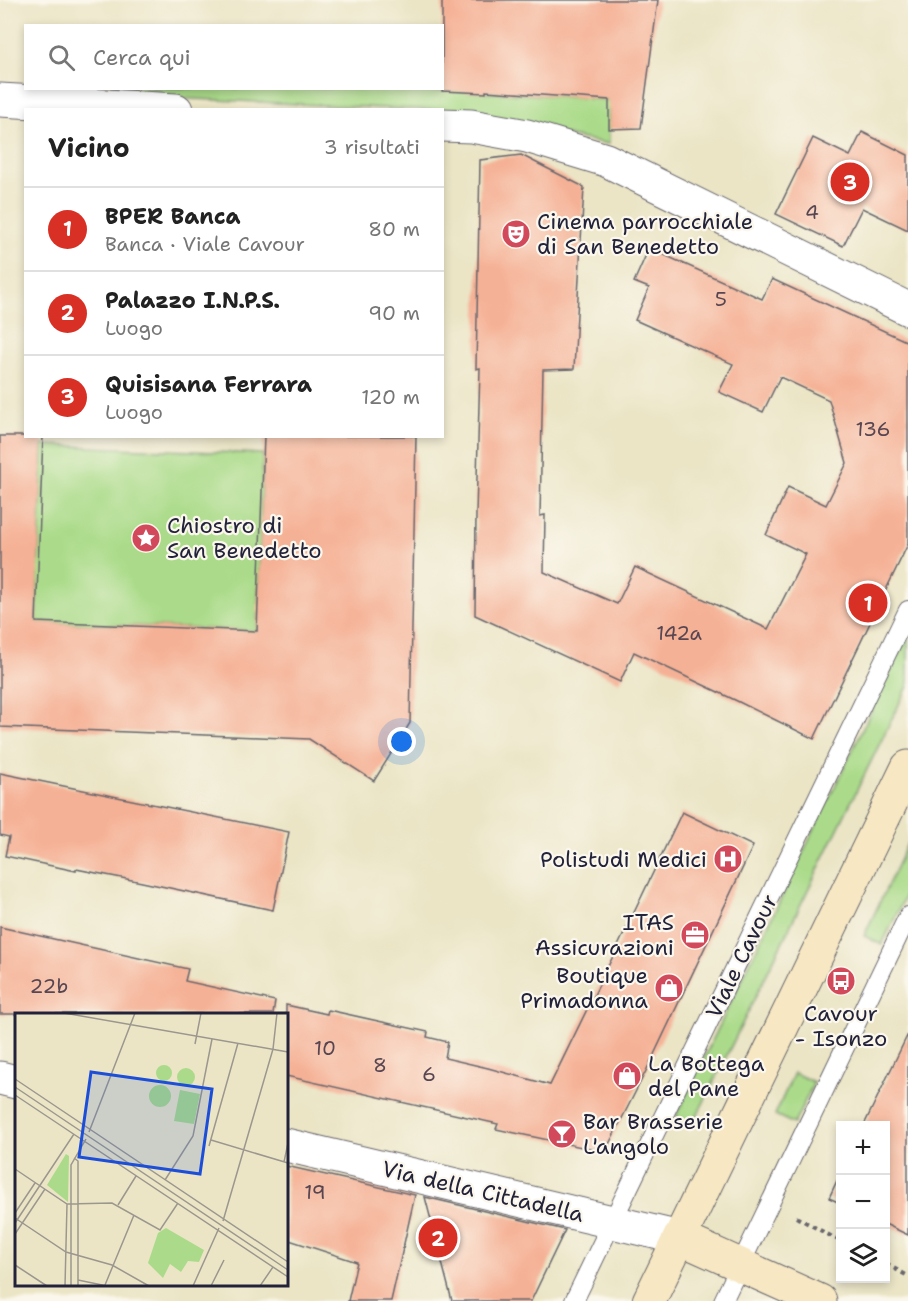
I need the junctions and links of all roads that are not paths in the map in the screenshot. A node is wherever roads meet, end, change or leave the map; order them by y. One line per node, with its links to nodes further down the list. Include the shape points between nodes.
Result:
1 (0, 100): 2 (street)
2 (141, 108)
3 (444, 125): 4 (street, via 527,136 606,160)
4 (908, 309)
5 (908, 610): 11 (lane, Viale Cavour)
6 (908, 767): 12 (street)
7 (908, 916): 13 (lane)
8 (0, 1078): 9 (street)
9 (15, 1082)
10 (288, 1145): 11 (street, Via della Cittadella)
11 (612, 1222): 12 (street, Via della Cittadella); 14 (lane, Viale Cavour)
12 (680, 1238): 13 (street); 15 (street)
13 (740, 1266): 16 (lane); 17 (street)
14 (574, 1301)
15 (649, 1301)
16 (723, 1301)
17 (820, 1301)

